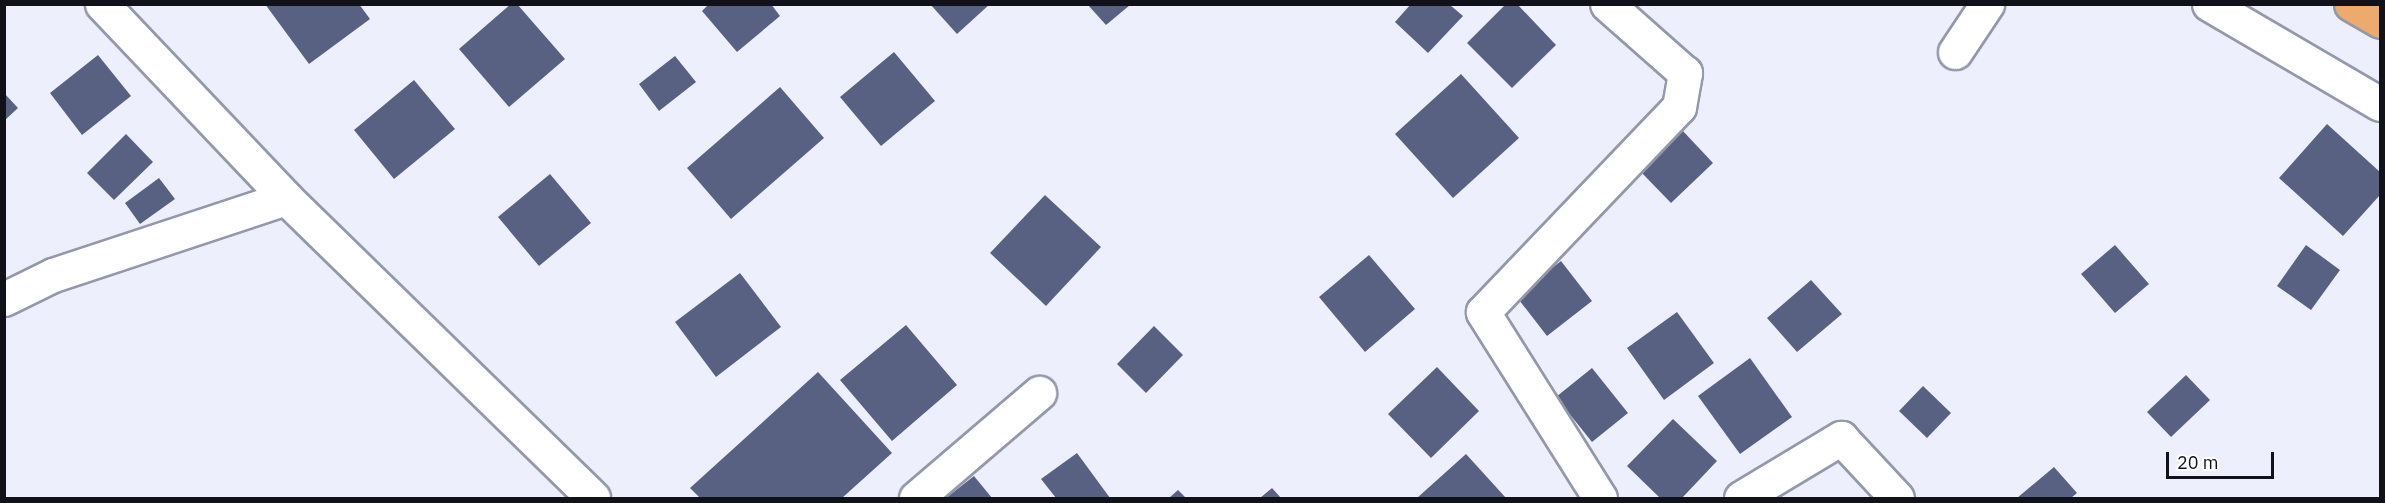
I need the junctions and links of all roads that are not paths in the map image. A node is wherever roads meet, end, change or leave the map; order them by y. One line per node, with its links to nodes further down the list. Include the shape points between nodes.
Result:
1 (102, 4): 9 (street)
2 (1608, 4): 14 (street, via 1685,73 1679,107 1483,312)
3 (1987, 4): 7 (street)
4 (2209, 4): 8 (street)
5 (2351, 4): 6 (highway)
6 (2380, 21)
7 (1955, 52)
8 (2380, 104)
9 (286, 198): 10 (street, via 53,275); 12 (street)
10 (4, 299)
11 (1039, 393): 13 (street)
12 (593, 498)
13 (916, 498)
14 (1600, 498)
15 (1741, 498): 16 (street, via 1841,438)
16 (1897, 498)

